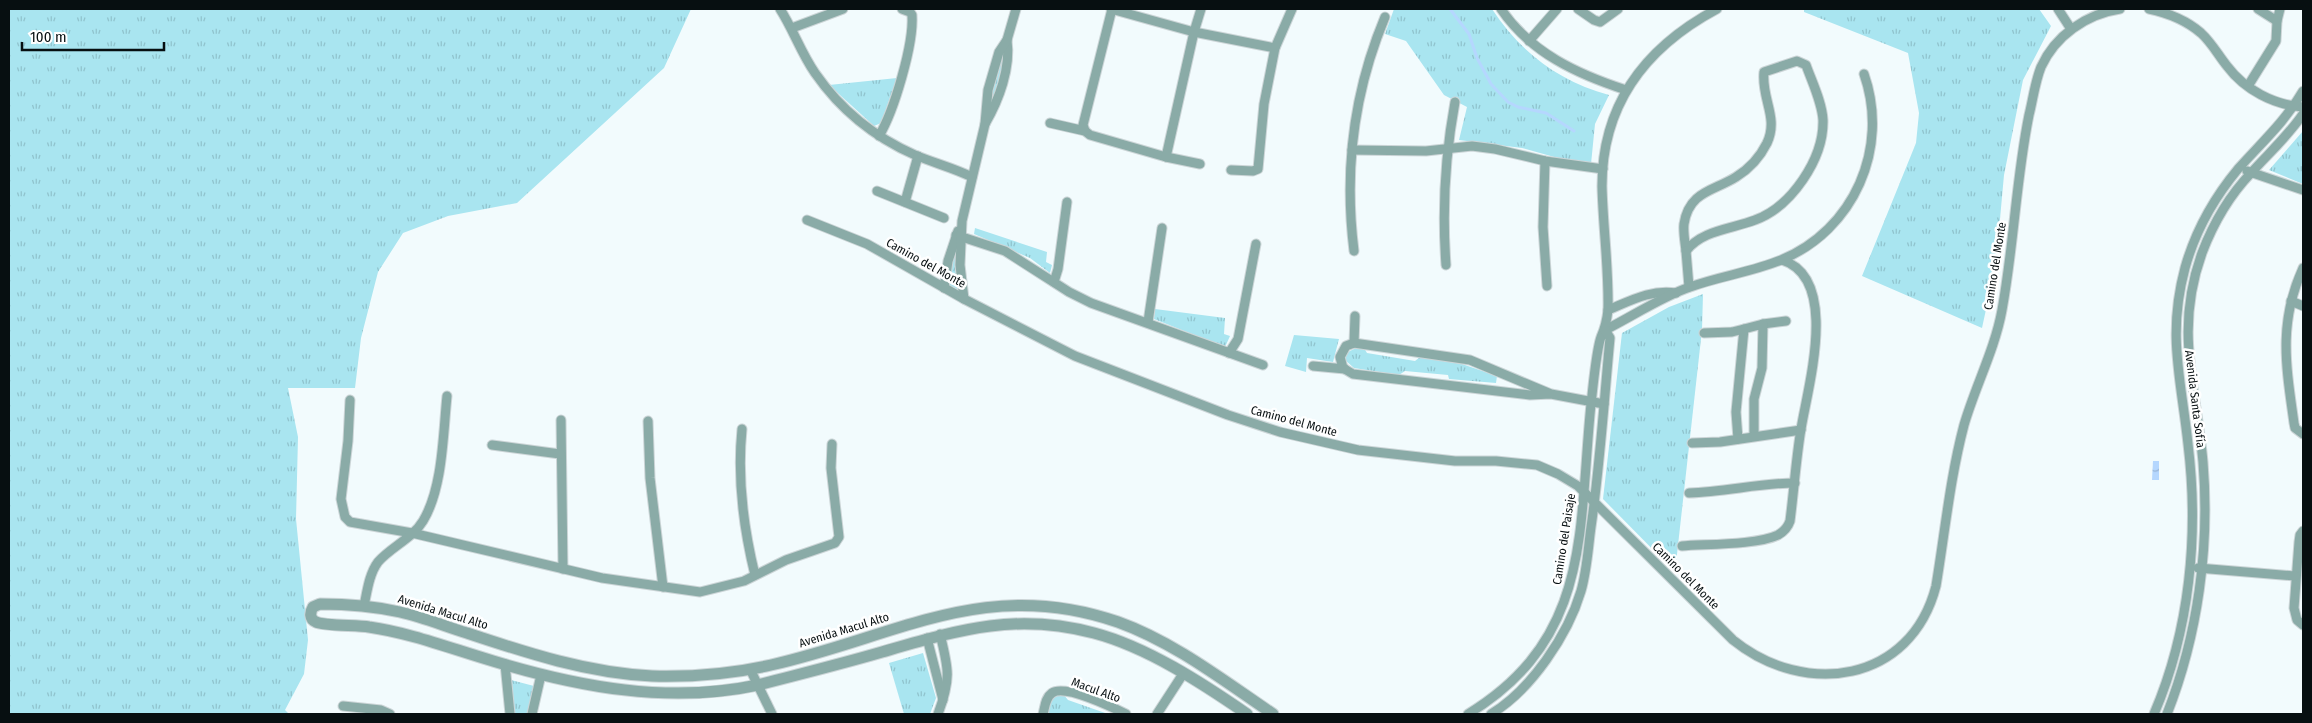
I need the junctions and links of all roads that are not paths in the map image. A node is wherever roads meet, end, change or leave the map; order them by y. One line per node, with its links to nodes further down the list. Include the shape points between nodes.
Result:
1 (780, 9): 20 (street)
2 (842, 9): 20 (street)
3 (902, 9): 34 (street, via 912,15 911,31 892,110)
4 (1016, 9): 45 (street, via 1007,40 1009,52 1005,72 995,106 985,124)
5 (1112, 9): 22 (street); 33 (street, via 1083,125)
6 (1201, 9): 22 (street)
7 (1292, 9): 24 (street)
8 (1501, 9): 23 (street)
9 (1557, 9): 23 (street)
10 (1578, 9): 11 (street, via 1600,22)
11 (1618, 9)
12 (1717, 9): 27 (street, Camino del Paisaje, via 1664,45)
13 (2058, 9): 21 (street)
14 (2120, 9): 21 (street, Camino del Monte, via 2091,17)
15 (2149, 9): 26 (street, via 2172,15 2192,26)
16 (2258, 9): 19 (street)
17 (2280, 9): 19 (street)
18 (1385, 17): 36 (street, via 1362,84)
19 (2277, 21): 26 (street, via 2276,41)
20 (792, 28): 34 (street, via 828,90 855,118)
21 (2071, 29): 100 (street, Camino del Monte, via 2047,56 2037,78 2026,130 2002,313 1957,454 1933,596 1919,626 1902,645 1871,666 1835,675 1798,672 1762,660 1734,640)
22 (1194, 32): 24 (street); 38 (street)
23 (1529, 41): 27 (street, via 1562,64)
24 (1275, 48): 43 (street, via 1264,104 1258,169)
25 (1864, 74): 57 (street, via 1871,100 1873,128 1870,155 1862,181 1848,206 1830,227 1808,246)
26 (2248, 86): 30 (street, via 2270,99)
27 (1626, 90): 42 (street, Camino del Paisaje, via 1610,124)
28 (2303, 91): 30 (street, Avenida Santa Sofía)
29 (1455, 102): 35 (street)
30 (2299, 106): 41 (street, Avenida Santa Sofía)
31 (2303, 114): 44 (street, Avenida Santa Sofía)
32 (1050, 123): 33 (street)
33 (1085, 131): 38 (street)
34 (879, 136): 37 (street)
35 (1447, 148): 36 (street, via 1426,151); 39 (street, via 1472,146 1495,149); 58 (street, via 1444,195)
36 (1352, 150): 56 (street, via 1350,197)
37 (918, 156): 45 (street); 48 (street)
38 (1166, 157): 40 (street)
39 (1545, 161): 42 (street); 61 (street, via 1543,227)
40 (1200, 164)
41 (2240, 168): 44 (street); 104 (street, Avenida Santa Sofía, via 2217,198 2199,231 2186,266 2178,303 2176,360 2191,472)
42 (1603, 169): 68 (street, Camino del Paisaje)
43 (1230, 170)
44 (2250, 173): 46 (street); 105 (street, Avenida Santa Sofía, via 2226,205 2209,237 2189,306 2188,360 2204,488)
45 (972, 177): 53 (street)
46 (2303, 190)
47 (877, 191): 48 (street)
48 (905, 202): 50 (street)
49 (1067, 202): 60 (street)
50 (944, 218)
51 (806, 220): 63 (street, Camino del Monte, via 867,244)
52 (1162, 228): 71 (street)
53 (958, 236): 60 (street, via 1005,251); 63 (street, via 948,261); 65 (street)
54 (1256, 244): 77 (street, via 1238,340)
55 (1686, 250): 55 (street, via 1684,223 1692,204 1706,190 1742,173 1756,160 1767,142 1773,122 1763,84 1764,72 1797,62 1806,65 1823,122 1818,148 1807,173 1791,194 1757,220 1704,236); 62 (street)
56 (1354, 251)
57 (1782, 260): 62 (street); 89 (street, via 1800,270 1812,290 1815,354)
58 (1446, 265)
59 (2303, 268): 66 (street)
60 (1054, 282): 71 (street, via 1091,303)
61 (1548, 286)
62 (1689, 287): 64 (street)
63 (944, 288): 65 (street, Camino del Monte)
64 (1677, 293): 68 (street, via 1645,294); 74 (street)
65 (964, 299): 98 (street, Camino del Monte, via 1093,364 1252,423 1358,450 1456,461 1532,464 1558,474)
66 (2291, 301): 67 (street); 90 (street, via 2285,333 2285,363 2295,428)
67 (2303, 306)
68 (1608, 310): 74 (street, Camino del Paisaje)
69 (1355, 316): 76 (street)
70 (1786, 321): 72 (street)
71 (1148, 322): 77 (street)
72 (1763, 324): 73 (street); 91 (street, via 1762,368 1754,400)
73 (1744, 329): 75 (street); 92 (street, via 1736,412)
74 (1605, 330): 84 (street, Camino del Paisaje, via 1601,337); 85 (street, Camino del Paisaje, via 1610,338)
75 (1704, 333)
76 (1354, 343): 80 (street, via 1346,346 1341,354 1340,362); 81 (street, via 1470,360)
77 (1229, 353): 78 (street)
78 (1264, 365)
79 (1313, 366): 80 (street)
80 (1345, 369): 81 (street, via 1356,375 1530,395)
81 (1551, 394): 84 (street)
82 (447, 396): 102 (street, via 437,483 423,522)
83 (350, 400): 102 (street, via 341,499 345,517 350,522)
84 (1592, 402): 85 (street); 98 (street, Camino del Paisaje)
85 (1604, 404): 100 (street, Camino del Paisaje)
86 (561, 420): 96 (street)
87 (648, 421): 109 (street, via 650,478)
88 (742, 429): 107 (street, via 740,492)
89 (1801, 430): 91 (street); 97 (street)
90 (2303, 434)
91 (1754, 436): 92 (street)
92 (1738, 439): 93 (street)
93 (1692, 443)
94 (832, 444): 107 (street, via 831,468 839,537 835,543)
95 (492, 446): 96 (street)
96 (560, 454): 106 (street)
97 (1795, 483): 99 (street); 103 (street, via 1790,520 1780,534 1764,539)
98 (1584, 493): 100 (street, Camino del Monte); 138 (street, Camino del Paisaje, via 1569,591 1553,629 1515,680)
99 (1690, 493)
100 (1594, 503): 139 (street, Camino del Paisaje, via 1585,575 1568,624 1534,674)
101 (2303, 531): 108 (street)
102 (412, 533): 106 (street); 110 (street, via 378,562 370,578)
103 (1682, 546)
104 (2190, 567): 105 (street); 140 (street, Avenida Santa Sofía, via 2178,640)
105 (2201, 568): 108 (street); 141 (street, Avenida Santa Sofía, via 2188,648)
106 (563, 569): 109 (street)
107 (755, 575): 109 (street, via 700,592)
108 (2295, 576): 111 (street, via 2294,615)
109 (663, 587)
110 (364, 606): 112 (street, Avenida Macul Alto, via 422,617); 116 (street, Avenida Macul Alto, via 320,604 313,607 311,616 317,623 383,629)
111 (2303, 625)
112 (464, 632): 115 (street, Avenida Macul Alto); 116 (street, via 454,638)
113 (940, 634): 114 (street, Avenida Macul Alto); 118 (street); 123 (street, Avenida Macul Alto, via 1005,624 1068,627 1118,641)
114 (927, 638): 119 (street); 124 (street, Avenida Macul Alto)
115 (514, 648): 117 (street, via 506,652); 121 (street, Avenida Macul Alto)
116 (455, 649): 117 (street, Avenida Macul Alto)
117 (505, 664): 122 (street, Avenida Macul Alto); 129 (street)
118 (948, 665): 119 (street); 126 (street)
119 (935, 668): 126 (street)
120 (750, 669): 121 (street, Avenida Macul Alto, via 676,676); 124 (street); 137 (street, Avenida Macul Alto, via 962,610 1002,605 1042,606 1101,617 1156,639)
121 (603, 671): 125 (street, via 605,680)
122 (541, 674): 125 (street, Avenida Macul Alto); 130 (street)
123 (1183, 674): 135 (street); 136 (street, Avenida Macul Alto)
124 (758, 685): 125 (street, Avenida Macul Alto, via 728,692 685,694); 131 (street)
125 (598, 686)
126 (944, 700): 132 (street)
127 (343, 706): 128 (street)
128 (390, 714)
129 (510, 714)
130 (532, 714)
131 (772, 714)
132 (938, 714)
133 (1043, 714): 134 (street, Macul Alto, via 1048,697 1060,691 1090,698)
134 (1126, 714)
135 (1158, 714)
136 (1247, 714)
137 (1273, 714)
138 (1468, 714)
139 (1491, 714)
140 (2154, 714)
141 (2167, 714)

